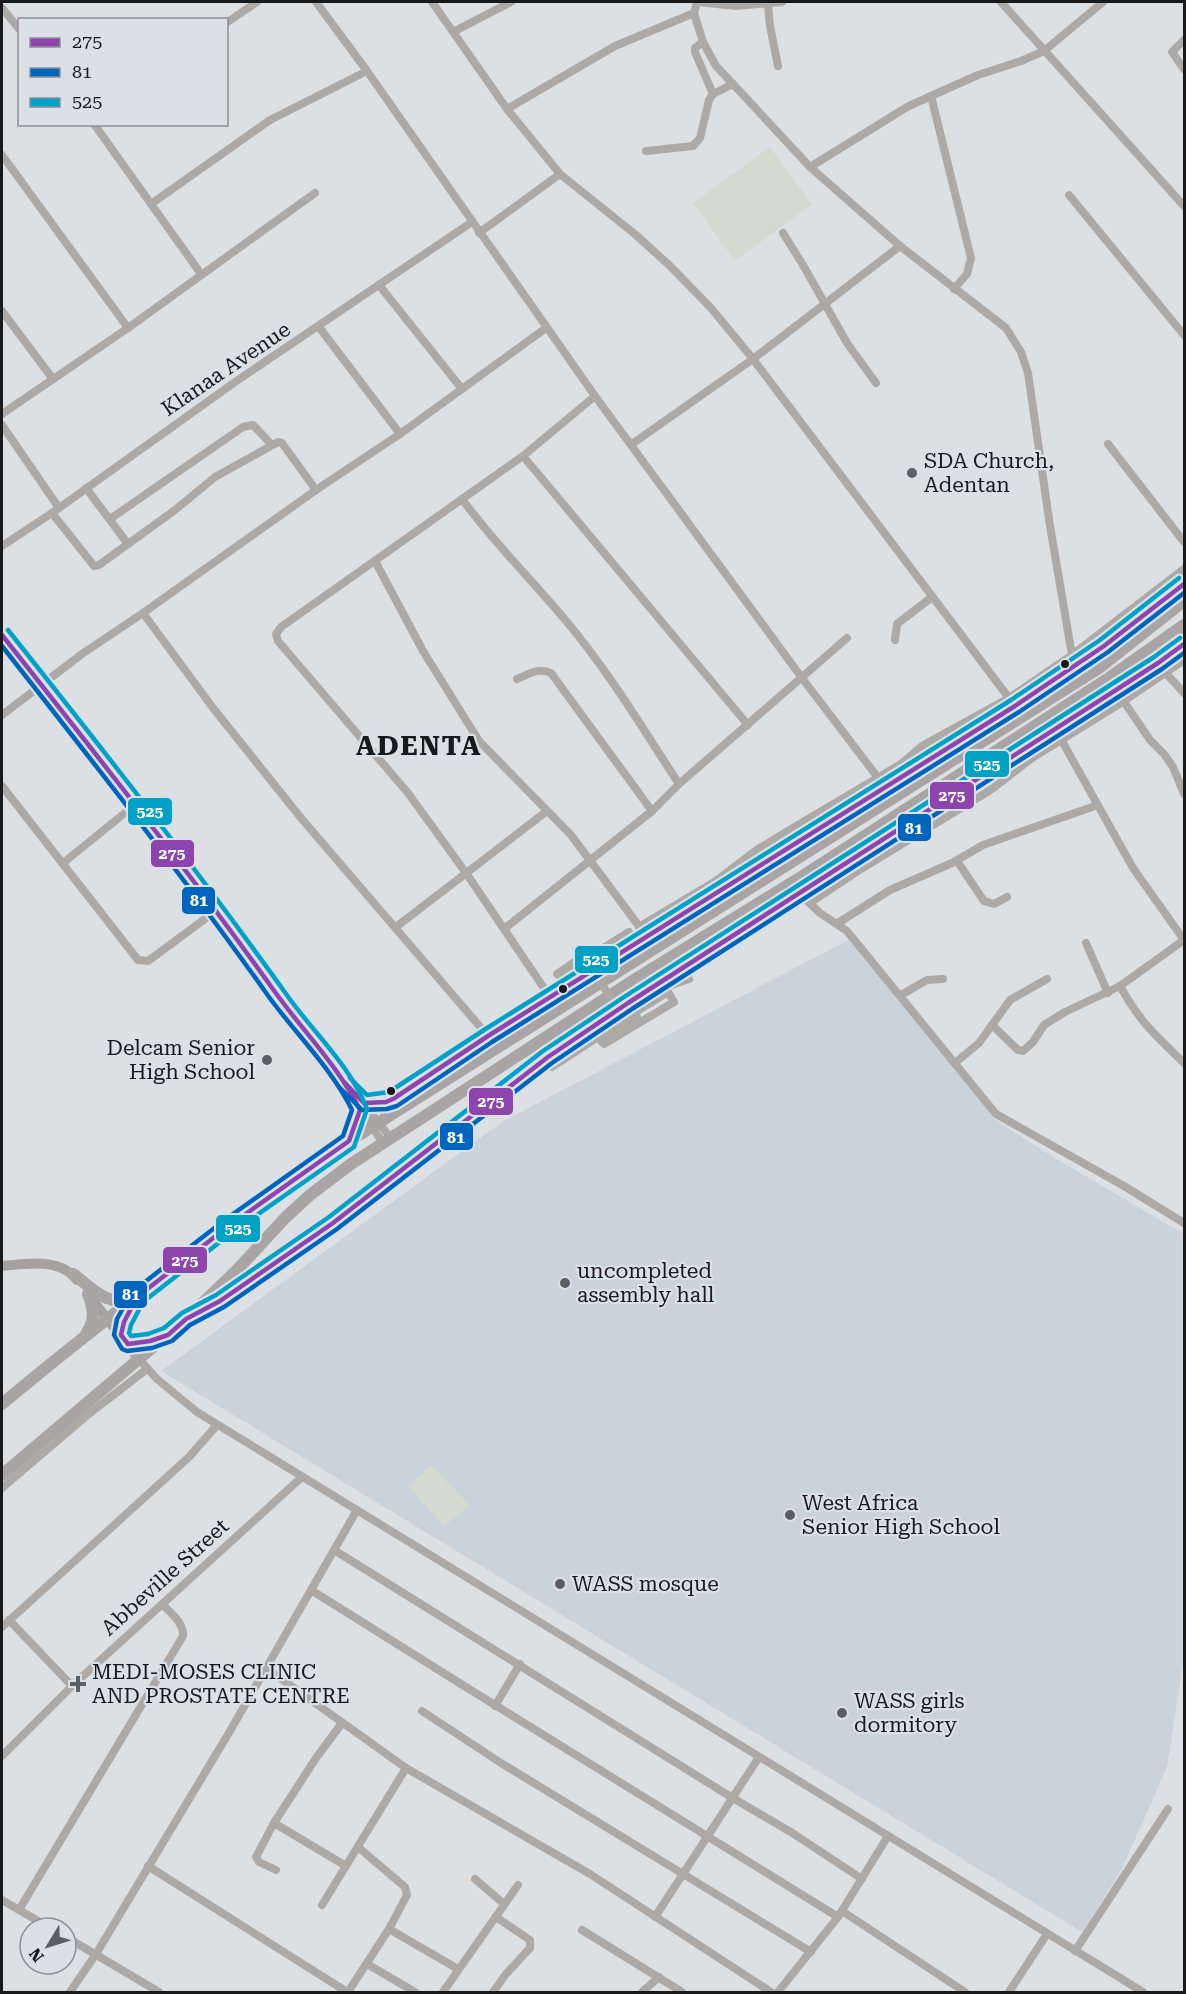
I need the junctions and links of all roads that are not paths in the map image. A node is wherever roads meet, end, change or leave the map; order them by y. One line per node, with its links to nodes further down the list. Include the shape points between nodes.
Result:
1 (257, 2): 12 (street)
2 (316, 2): 20 (street)
3 (432, 2): 14 (street)
4 (511, 2): 14 (street)
5 (697, 2): 9 (street, via 731,6); 11 (street)
6 (782, 2): 9 (street)
7 (1001, 2): 17 (street)
8 (1103, 2): 17 (street)
9 (768, 4): 18 (street)
10 (2, 8): 13 (street)
11 (694, 13): 16 (street); 24 (street, via 615,46)
12 (228, 22)
13 (18, 28)
14 (453, 32): 24 (street)
15 (1185, 40): 19 (street, via 1172,52)
16 (703, 42): 21 (street, via 716,66); 22 (street, via 694,52)
17 (1044, 51): 23 (street); 33 (street)
18 (778, 66)
19 (1185, 69)
20 (367, 70): 32 (street, via 270,120); 34 (street)
21 (733, 84): 22 (street); 28 (street)
22 (713, 94): 26 (street, via 697,143)
23 (931, 96): 28 (street); 40 (street, via 971,258 967,274)
24 (507, 109): 29 (street)
25 (95, 126): 32 (street)
26 (646, 152)
27 (2, 155): 43 (street)
28 (810, 167): 37 (street)
29 (560, 174): 35 (street); 47 (street, via 670,266)
30 (315, 193): 38 (street)
31 (1069, 195): 46 (street)
32 (151, 204): 38 (street)
33 (1185, 206)
34 (472, 222): 35 (street); 39 (street, Klanaa Avenue)
35 (479, 233): 45 (street)
36 (783, 233): 41 (street)
37 (900, 246): 40 (street); 41 (street)
38 (201, 274): 43 (street)
39 (379, 285): 44 (street, Klanaa Avenue); 50 (street)
40 (954, 289): 79 (street, via 1006,328 1028,373)
41 (825, 304): 47 (street); 49 (street)
42 (2, 311): 48 (street)
43 (128, 327): 48 (street)
44 (319, 327): 54 (street); 59 (street, Klanaa Avenue)
45 (546, 328): 50 (street); 51 (street)
46 (1185, 335)
47 (753, 359): 56 (street); 70 (street)
48 (53, 379): 52 (street)
49 (876, 383)
50 (462, 389): 54 (street)
51 (595, 396): 56 (street); 58 (street)
52 (2, 414)
53 (2, 425): 62 (street)
54 (400, 434): 60 (street)
55 (272, 444): 60 (street, via 282,443); 63 (street, via 253,425 243,427); 65 (street, via 215,477)
56 (632, 444): 84 (street)
57 (1108, 444): 64 (street)
58 (523, 456): 61 (street); 92 (street)
59 (87, 488): 62 (street, Klanaa Avenue); 63 (street)
60 (316, 490): 73 (street)
61 (462, 500): 67 (street); 96 (street, via 568,623)
62 (56, 511): 65 (street, via 94,567); 66 (street, Klanaa Avenue)
63 (110, 519): 65 (street)
64 (1185, 542)
65 (128, 543)
66 (2, 546)
67 (375, 561): 103 (street, via 478,741); 108 (street, via 281,627 278,641 408,793)
68 (1185, 569): 79 (street)
69 (1185, 584): 71 (street)
70 (932, 597): 77 (street, via 897,624); 90 (street)
71 (1165, 599): 72 (highway); 82 (street)
72 (1185, 599): 102 (highway, via 1099,668)
73 (143, 614): 86 (street); 116 (street, via 301,818)
74 (1185, 625): 110 (highway)
75 (2, 635): 86 (street)
76 (847, 638): 84 (street)
77 (895, 640)
78 (1185, 644): 81 (street)
79 (1072, 655): 82 (street); 90 (street)
80 (1185, 660): 83 (street)
81 (1158, 663): 83 (street); 87 (street)
82 (1074, 667): 90 (street)
83 (1166, 673): 88 (street); 89 (street)
84 (802, 678): 92 (street); 95 (street)
85 (517, 679): 104 (street, via 537,671 551,673)
86 (40, 685): 91 (street); 100 (street)
87 (1116, 690): 89 (street); 93 (street)
88 (1185, 693)
89 (1124, 701): 94 (street); 99 (street, via 1149,740 1173,767)
90 (1012, 702): 95 (street, via 922,746); 98 (street)
91 (2, 715)
92 (748, 725): 96 (street)
93 (1055, 729): 94 (street); 109 (street)
94 (1060, 739): 101 (street); 112 (street, via 992,789)
95 (879, 778): 98 (street); 117 (street, via 758,849 716,881)
96 (679, 784): 104 (street)
97 (2, 786): 107 (street)
98 (885, 787): 102 (street)
99 (1185, 794)
100 (136, 804): 107 (street); 113 (street)
101 (1098, 805): 106 (street, via 983,845); 120 (street, via 1132,868)
102 (863, 808): 114 (highway)
103 (548, 811): 105 (street); 108 (street)
104 (652, 811): 105 (street)
105 (590, 861): 117 (street); 118 (street)
106 (957, 861): 111 (street, via 984,901 994,904); 115 (street, via 890,890)
107 (63, 863): 113 (street, via 138,960 148,961)
108 (466, 873): 116 (street); 118 (street)
109 (799, 893): 110 (street); 112 (street)
110 (781, 896): 130 (street); 140 (highway, via 647,972)
111 (1007, 897)
112 (810, 903): 115 (street)
113 (216, 910): 138 (street)
114 (682, 923): 119 (street); 133 (highway)
115 (838, 923): 128 (street)
116 (396, 927): 134 (street)
117 (639, 927): 119 (street)
118 (504, 929): 129 (street)
119 (647, 937): 122 (street)
120 (1184, 940): 126 (street)
121 (1086, 943): 127 (street)
122 (606, 963): 129 (street); 130 (street, bridge, via 599,956 593,950 557,974 563,978 584,964 592,959 602,953 632,936 629,932 603,948 595,954 586,959 624,1019 633,1013 641,1008 668,992 674,1002 604,1044 601,1041 637,1017)
123 (689, 979): 130 (street)
124 (944, 979): 128 (street, via 927,980)
125 (1047, 979): 132 (street, via 1010,1000)
126 (1120, 986): 127 (street); 136 (street, via 1144,1025)
127 (1108, 993): 132 (street, via 1044,1024 1023,1051)
128 (901, 995): 135 (street)
129 (550, 997): 131 (street)
130 (630, 1006): 137 (street, via 615,1026); 148 (street, via 548,1057 333,1222 220,1301)
131 (518, 1017): 133 (highway); 134 (street)
132 (992, 1025): 135 (street, via 979,1043)
133 (526, 1029): 139 (highway)
134 (488, 1036): 138 (street, via 393,1099)
135 (955, 1063): 142 (street, via 996,1114)
136 (1185, 1063)
137 (552, 1066)
138 (362, 1107): 139 (street); 141 (highway)
139 (375, 1124): 140 (street); 141 (highway)
140 (386, 1140): 148 (highway, via 301,1203)
141 (350, 1141): 146 (highway)
142 (1185, 1223)
143 (2, 1266): 144 (main road, via 52,1264)
144 (73, 1274): 145 (main road); 146 (highway, via 108,1300)
145 (88, 1294): 147 (main road); 150 (highway, via 93,1319)
146 (136, 1297): 147 (highway); 151 (highway, via 124,1322)
147 (108, 1319): 150 (highway); 151 (main road)
148 (186, 1319): 149 (highway)
149 (168, 1335): 151 (highway, via 150,1341); 152 (highway)
150 (81, 1339): 154 (highway)
151 (125, 1340): 152 (main road)
152 (138, 1358): 153 (street); 156 (highway)
153 (147, 1369): 155 (street); 158 (street)
154 (2, 1404)
155 (217, 1425): 157 (street); 163 (street, via 189,1457)
156 (2, 1475)
157 (302, 1477): 159 (street); 162 (street, Abbeville Street)
158 (2, 1488)
159 (357, 1510): 160 (street); 172 (street)
160 (334, 1550): 161 (street); 165 (street)
161 (311, 1590): 166 (street); 168 (street)
162 (162, 1604): 167 (street, Abbeville Street); 190 (street, via 180,1624 183,1636)
163 (9, 1620): 164 (street); 167 (street)
164 (2, 1627)
165 (520, 1664): 168 (street); 174 (street)
166 (266, 1668): 170 (street); 180 (street)
167 (72, 1686): 171 (street, Abbeville Street)
168 (495, 1706): 177 (street)
169 (422, 1712): 183 (street)
170 (342, 1723): 173 (street); 176 (street)
171 (2, 1756)
172 (759, 1757): 174 (street); 178 (street)
173 (406, 1768): 179 (street); 194 (street, via 590,1874)
174 (731, 1797): 177 (street); 185 (street)
175 (1167, 1809): 199 (street)
176 (274, 1823): 181 (street); 182 (street, via 256,1857)
177 (708, 1836): 183 (street); 191 (street)
178 (888, 1836): 185 (street); 197 (street)
179 (358, 1847): 181 (street); 195 (street, via 405,1887 407,1895)
180 (148, 1866): 201 (street); 207 (street)
181 (346, 1866): 189 (street)
182 (276, 1870)
183 (683, 1874): 194 (street); 200 (street)
184 (475, 1879): 188 (street)
185 (862, 1879): 191 (street)
186 (518, 1885): 188 (street)
187 (2, 1900): 190 (street)
188 (504, 1904): 193 (street)
189 (322, 1905)
190 (19, 1910): 192 (street)
191 (840, 1914): 200 (street); 215 (street, via 876,1932)
192 (29, 1916)
193 (496, 1917): 203 (street); 210 (street, via 530,1940 530,1948)
194 (655, 1917): 213 (street)
195 (389, 1929): 202 (street); 203 (street)
196 (582, 1930): 204 (street)
197 (1047, 1934): 199 (street); 216 (street)
198 (78, 1944): 201 (street)
199 (1075, 1951): 217 (street)
200 (811, 1952): 214 (street)
201 (96, 1954): 205 (street); 206 (street)
202 (367, 1964): 207 (street); 208 (street)
203 (458, 1969): 209 (street)
204 (658, 1977): 211 (street); 212 (street)
205 (70, 1992)
206 (159, 1992)
207 (348, 1992)
208 (415, 1992)
209 (443, 1992)
210 (493, 1992)
211 (642, 1992)
212 (682, 1992)
213 (771, 1992)
214 (778, 1992)
215 (965, 1992)
216 (1009, 1992)
217 (1143, 1992)

